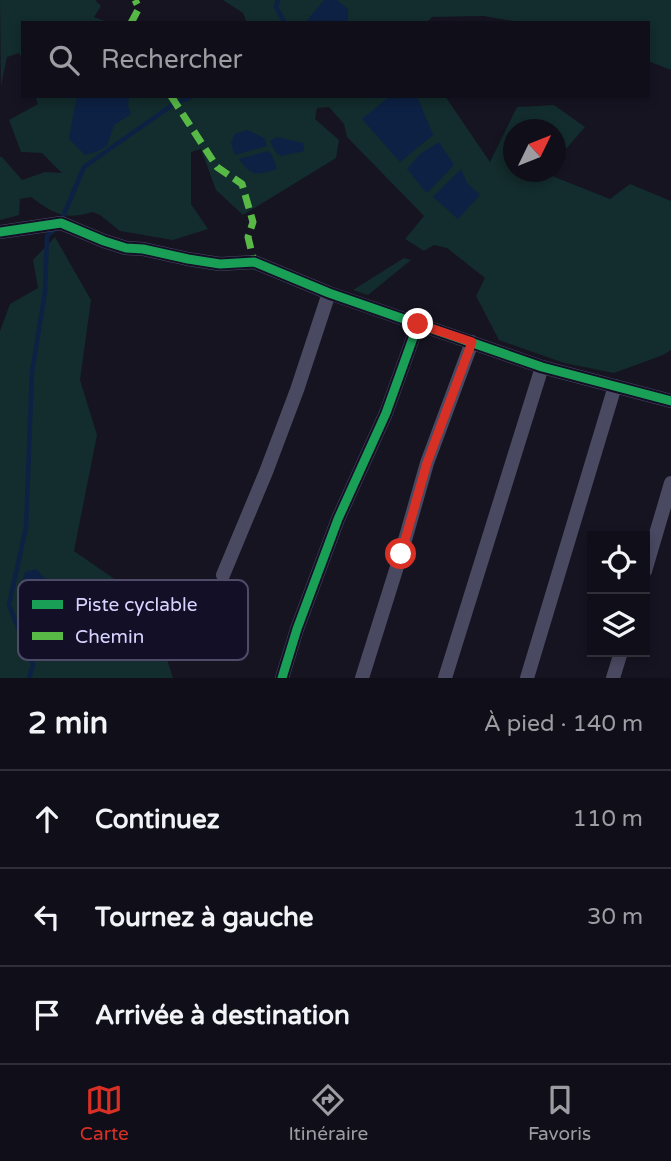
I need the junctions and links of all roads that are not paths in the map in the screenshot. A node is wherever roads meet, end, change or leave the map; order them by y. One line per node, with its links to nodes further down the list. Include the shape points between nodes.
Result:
1 (0, 232): 2 (street, via 61,223 126,248 220,264 254,262)
2 (329, 293): 3 (street); 10 (street, via 293,402)
3 (418, 324): 4 (street); 12 (street, via 386,413 338,519)
4 (472, 342): 5 (street); 13 (street, via 427,463)
5 (542, 367): 6 (street); 14 (street)
6 (615, 386): 7 (street); 15 (street)
7 (671, 401)
8 (671, 483): 9 (street)
9 (650, 554)
10 (223, 575)
11 (619, 657): 16 (street)
12 (282, 678)
13 (362, 678)
14 (445, 678)
15 (527, 678)
16 (613, 678)

